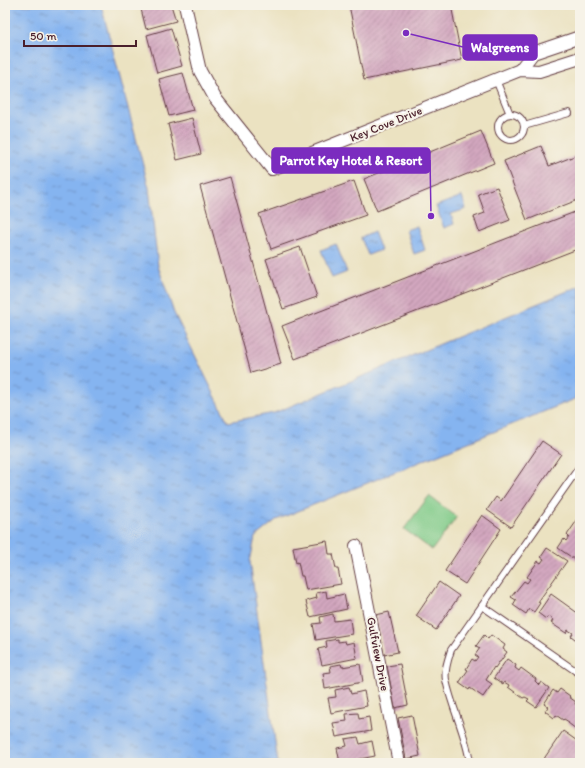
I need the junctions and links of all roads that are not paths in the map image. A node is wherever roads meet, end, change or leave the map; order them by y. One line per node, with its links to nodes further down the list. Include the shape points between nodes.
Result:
1 (185, 5): 5 (street, Key Cove Drive, via 200,71 215,98 272,169)
2 (580, 36): 4 (street, via 532,53)
3 (580, 58): 4 (street, Key Cove Drive, via 539,71)
4 (520, 70): 5 (street, Key Cove Drive)
5 (496, 80): 7 (lane)
6 (569, 113): 8 (lane)
7 (510, 114): 8 (lane, via 518,116); 8 (lane, via 500,121 499,129 503,136 510,140 518,137 524,131)
8 (524, 126)
9 (580, 466): 11 (lane)
10 (356, 546): 13 (street, Gulfview Drive)
11 (482, 606): 12 (lane); 14 (lane, via 451,650 447,663 446,679 468,747)
12 (580, 674)
13 (399, 763)
14 (470, 763)

